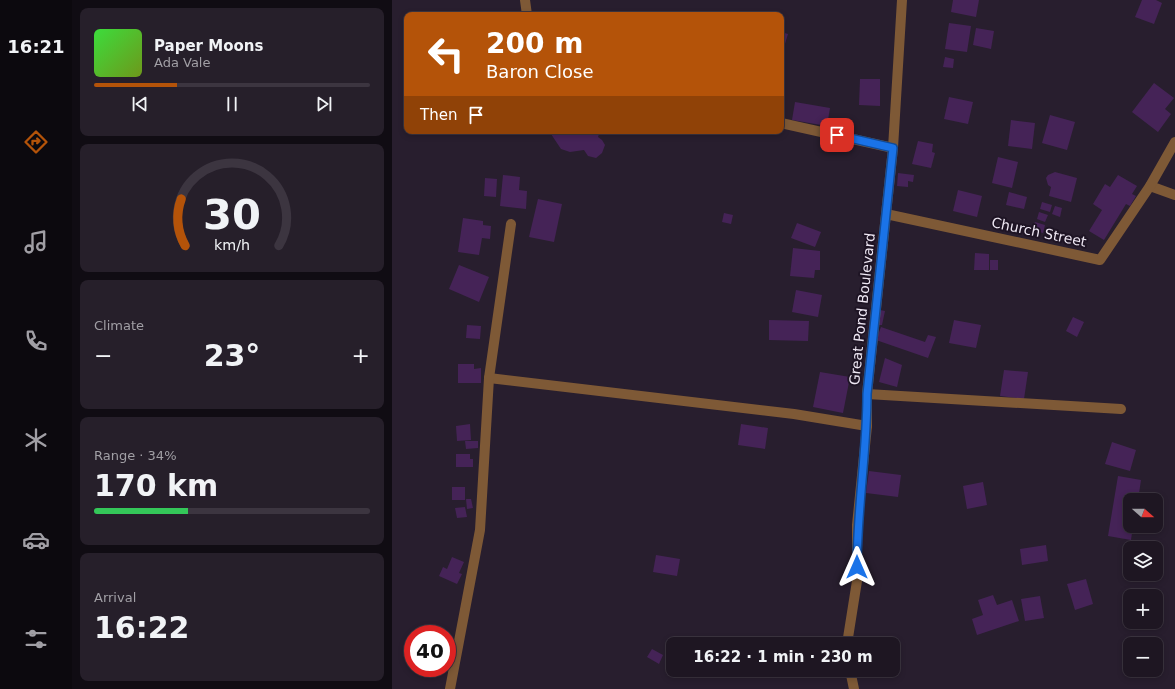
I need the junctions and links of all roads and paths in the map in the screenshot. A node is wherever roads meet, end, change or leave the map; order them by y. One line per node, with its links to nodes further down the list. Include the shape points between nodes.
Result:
1 (525, 0): 3 (street)
2 (902, 0): 6 (street, Great Pond Boulevard)
3 (527, 12)
4 (784, 124): 6 (street)
5 (1175, 142): 7 (street)
6 (893, 148): 9 (street, Great Pond Boulevard)
7 (1150, 186): 8 (street); 9 (street, Church Street, via 1100,260)
8 (1175, 195)
9 (886, 214): 12 (street, Great Pond Boulevard)
10 (511, 224): 11 (street)
11 (489, 378): 14 (street, via 786,413); 17 (street, via 480,530)
12 (867, 394): 13 (street); 14 (street, Great Pond Boulevard)
13 (1121, 409)
14 (867, 426): 15 (street, Great Pond Boulevard, via 857,526 857,581)
15 (848, 637)
16 (851, 677): 18 (street)
17 (450, 689)
18 (854, 689)

